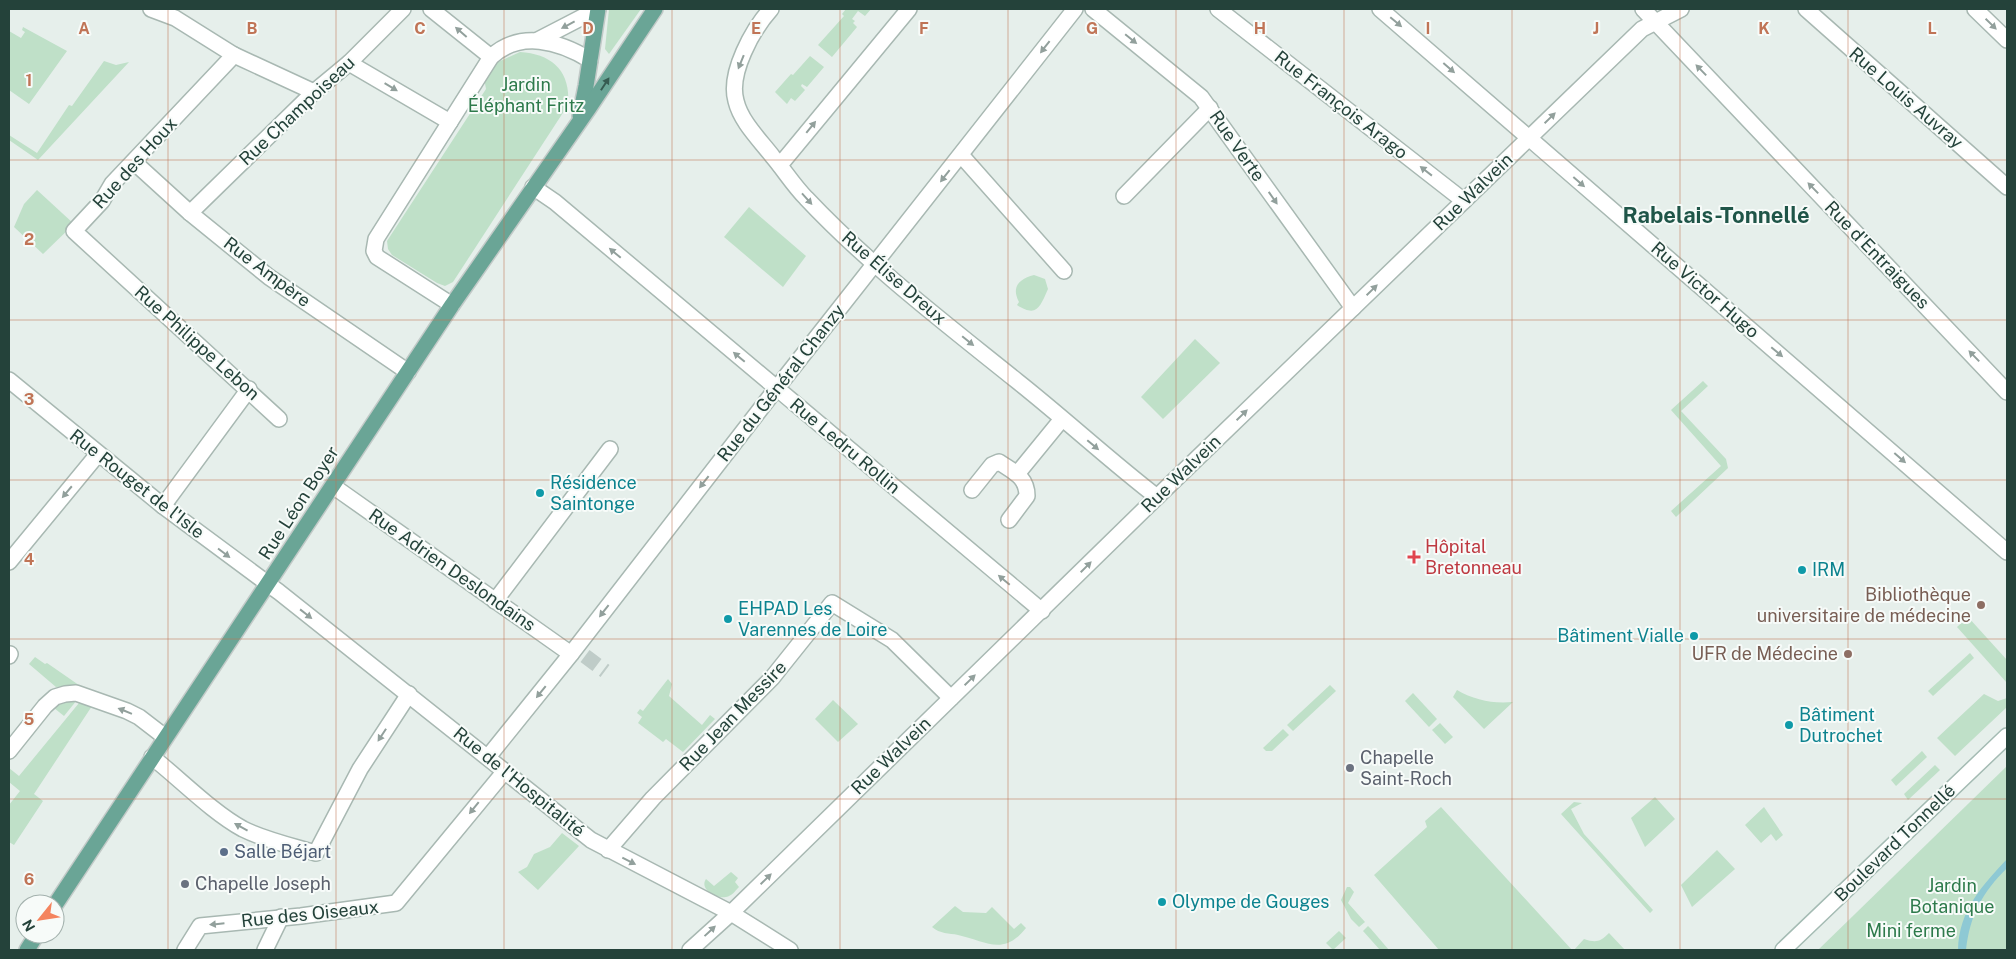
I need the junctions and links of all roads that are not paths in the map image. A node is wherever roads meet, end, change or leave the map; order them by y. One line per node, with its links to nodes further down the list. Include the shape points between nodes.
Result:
1 (151, 9): 16 (street)
2 (403, 9): 23 (street, Rue Champoiseau)
3 (431, 9): 21 (street, one-way to 3)
4 (598, 9): 18 (street, one-way to 18); 22 (main road, Rue Léon Boyer)
5 (654, 9): 27 (main road, Rue Léon Boyer, one-way to 5)
6 (909, 9): 31 (street, one-way to 6)
7 (1075, 9): 29 (street, Rue du Général Chanzy, one-way to 29)
8 (1093, 9): 25 (street, Rue Verte, one-way to 25, via 1202,96)
9 (1218, 9): 35 (street, Rue François Arago, one-way to 9)
10 (1380, 9): 28 (street, Rue Victor Hugo, one-way to 28)
11 (1643, 9): 17 (street, Rue d'Entraigues)
12 (1681, 9): 17 (street, Rue Walvein)
13 (1806, 9): 33 (street, Rue Louis Auvray)
14 (1975, 9): 19 (street, one-way to 19)
15 (762, 12): 31 (street, Rue Élise Dreux, one-way to 31, via 739,64 734,94 744,119)
16 (179, 14): 20 (street)
17 (1654, 21): 28 (street, Rue Walvein, one-way to 17, via 1642,28); 46 (street, Rue d'Entraigues, one-way to 17)
18 (538, 40): 21 (street, via 514,43); 22 (street, via 574,50)
19 (2007, 40)
20 (234, 55): 24 (street); 30 (street, Rue des Houx)
21 (491, 57): 26 (street)
22 (590, 60): 27 (main road, Rue Léon Boyer)
23 (349, 62): 24 (street, Rue Champoiseau); 26 (street, one-way to 26)
24 (314, 92): 36 (street, Rue Champoiseau)
25 (1210, 108): 34 (street); 41 (street, Rue Verte, one-way to 41)
26 (450, 122): 40 (street, via 376,239 374,251 379,259)
27 (578, 124): 32 (main road, Rue Léon Boyer)
28 (1529, 138): 35 (street, Rue Walvein); 57 (street, Rue Victor Hugo, one-way to 57)
29 (962, 155): 37 (street, Rue du Général Chanzy, one-way to 37); 39 (street)
30 (134, 162): 36 (street, Rue Ampère); 38 (street, Rue des Houx, via 74,231)
31 (780, 165): 37 (street, Rue Élise Dreux, one-way to 37, via 804,196)
32 (533, 187): 40 (main road, Rue Léon Boyer); 44 (street, Rue Ledru Rollin, one-way to 32)
33 (2007, 187)
34 (1124, 196)
35 (1464, 201): 41 (street, Rue Walvein, one-way to 35)
36 (190, 213): 42 (street, Rue Ampère, via 269,277)
37 (874, 265): 44 (street, Rue du Général Chanzy); 48 (street, Rue Élise Dreux, one-way to 48)
38 (115, 268): 45 (street, Rue Philippe Lebon)
39 (1064, 271)
40 (452, 305): 42 (main road, Rue Léon Boyer)
41 (1353, 308): 54 (street, Rue Walvein, one-way to 41)
42 (408, 372): 52 (main road, Rue Léon Boyer)
43 (9, 380): 50 (street, Rue Rouget de l'Isle)
44 (776, 388): 61 (street, Rue Ledru Rollin, one-way to 44); 62 (street, Rue du Général Chanzy, one-way to 62)
45 (249, 389): 47 (street, Rue Philippe Lebon); 55 (street)
46 (2007, 392)
47 (279, 418)
48 (1062, 419): 51 (street); 54 (street, Rue Élise Dreux, one-way to 54)
49 (610, 449): 60 (street)
50 (98, 454): 55 (street, Rue Rouget de l'Isle); 58 (street, one-way to 58)
51 (1017, 474): 53 (street, via 999,462 992,465); 56 (street, via 1027,485 1028,496)
52 (332, 486): 59 (main road, Rue Léon Boyer); 60 (street, Rue Adrien Deslondains)
53 (972, 490)
54 (1157, 497): 61 (street, Rue Walvein, one-way to 54)
55 (164, 506): 59 (street, Rue Rouget de l'Isle, one-way to 59)
56 (1008, 520)
57 (2007, 552)
58 (9, 562)
59 (268, 584): 63 (street, Rue de l'Hospitalité, one-way to 63); 66 (main road, Rue Léon Boyer)
60 (495, 601): 62 (street, Rue Adrien Deslondains)
61 (1042, 611): 64 (street, Rue Walvein, one-way to 61)
62 (571, 654): 69 (street, Rue du Général Chanzy, one-way to 69)
63 (409, 694): 68 (street, one-way to 68, via 360,769 316,853 243,828); 69 (street, Rue de l'Hospitalité)
64 (951, 698): 71 (street, Rue Jean Messire, via 892,640 832,603 772,678 653,798); 73 (street, Rue Walvein, one-way to 64)
65 (2007, 736): 79 (street, Boulevard Tonnellé)
66 (165, 737): 67 (street, one-way to 67, via 139,717 76,693 55,698); 68 (main road, Rue Léon Boyer)
67 (9, 751)
68 (152, 757): 72 (main road, Rue Léon Boyer)
69 (488, 757): 70 (street, Rue de l'Hospitalité)
70 (505, 771): 71 (street, Rue de l'Hospitalité); 74 (street, Rue des Oiseaux, one-way to 74, via 396,903)
71 (608, 850): 73 (street, Rue de l'Hospitalité, one-way to 73)
72 (62, 894)
73 (731, 913): 77 (street, Rue Walvein, one-way to 73); 78 (street, Rue de l'Hospitalité)
74 (281, 917): 75 (street, Rue des Oiseaux, one-way to 75, via 200,926); 76 (street)
75 (185, 950)
76 (265, 950)
77 (690, 950)
78 (790, 950)
79 (1783, 950)

